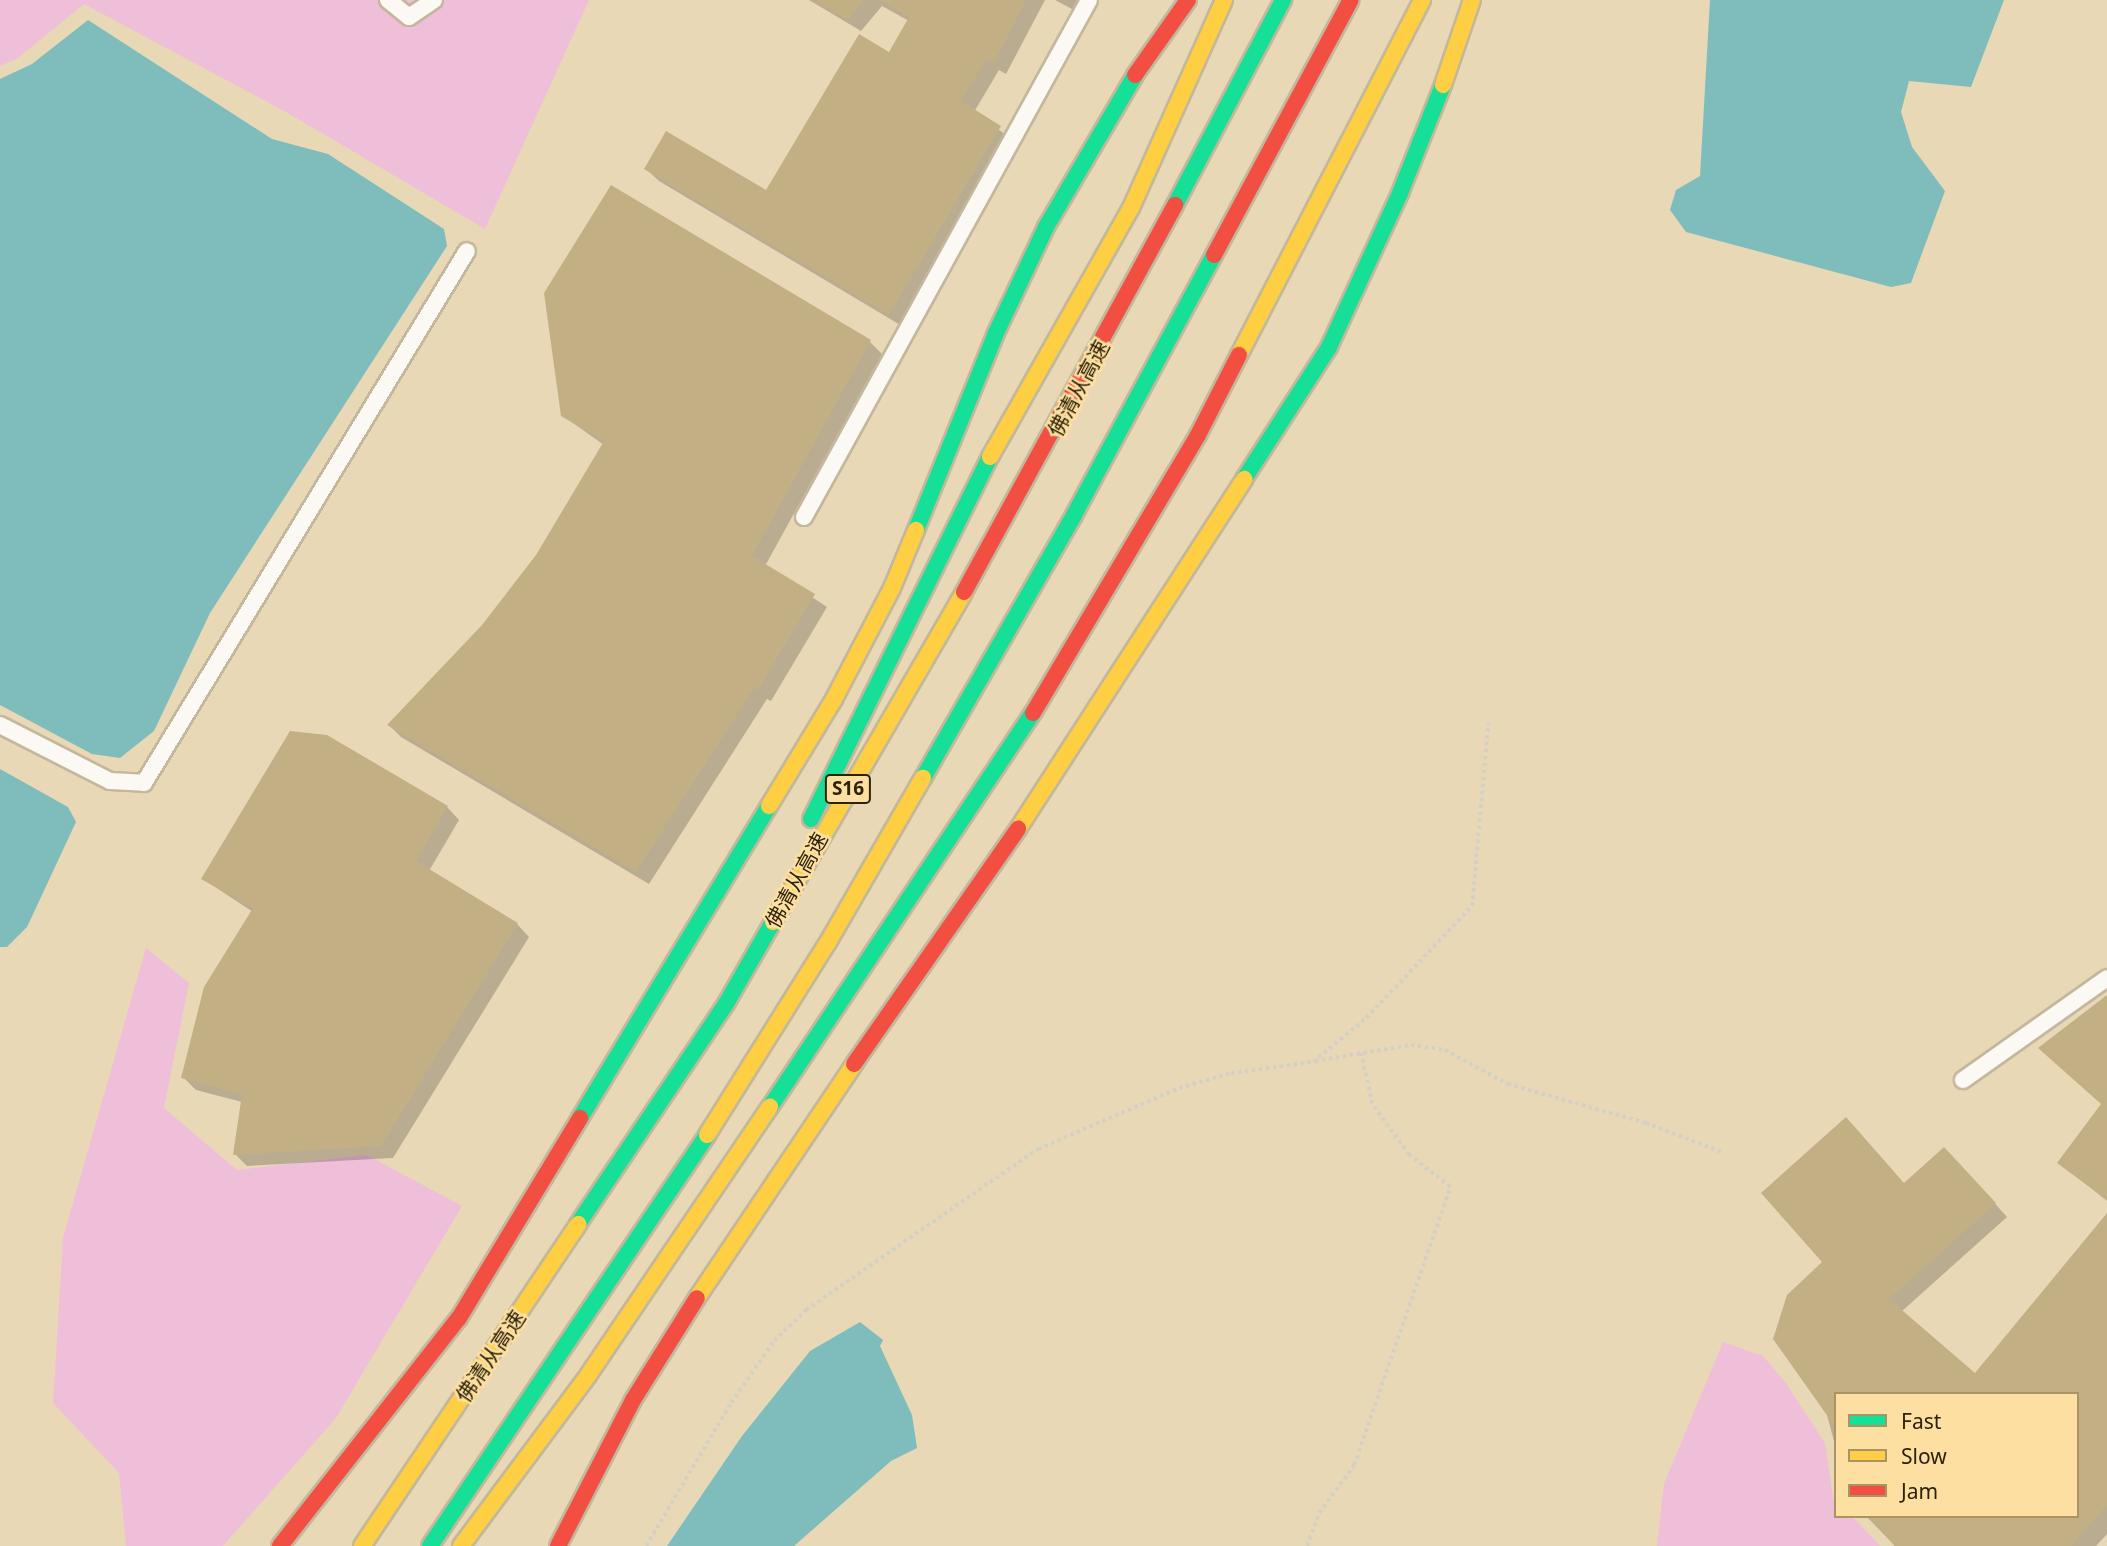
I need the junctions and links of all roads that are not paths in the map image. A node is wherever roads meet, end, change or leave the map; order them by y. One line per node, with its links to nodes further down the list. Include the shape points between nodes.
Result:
1 (388, 0): 2 (street, via 409,17)
2 (434, 0)
3 (1088, 0): 11 (street)
4 (1188, 0): 16 (main road, via 1112,108 1046,227 995,335 892,588 834,699 459,1318)
5 (1224, 0): 14 (main road, via 1131,208 973,487 817,807 752,928)
6 (1283, 0): 14 (main road, 佛清从高速 / S16, via 1027,484)
7 (1351, 0): 18 (main road, S16, via 1074,515 820,955 663,1205)
8 (1422, 0): 19 (main road, via 1198,435 1072,652 955,836 589,1374)
9 (1472, 0): 20 (main road, via 1462,38 1400,193 1329,347 976,893 840,1084 689,1310 633,1400)
10 (467, 251): 12 (street, via 144,783 110,782)
11 (804, 517)
12 (0, 726)
13 (2107, 978): 15 (street)
14 (717, 1017): 17 (main road, 佛清从高速 / S16)
15 (1962, 1080)
16 (280, 1546)
17 (362, 1546)
18 (430, 1546)
19 (461, 1546)
20 (558, 1546)

